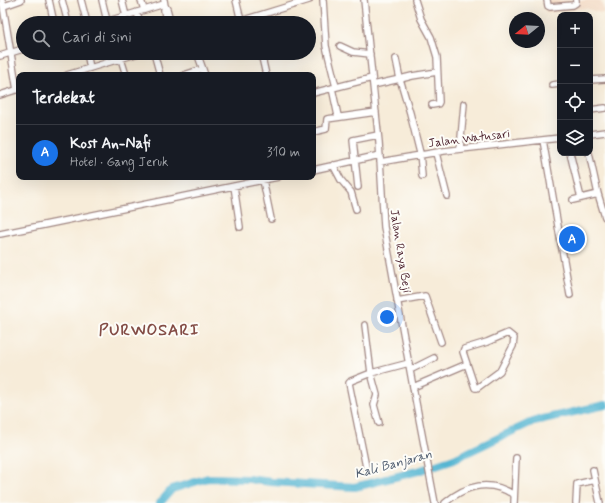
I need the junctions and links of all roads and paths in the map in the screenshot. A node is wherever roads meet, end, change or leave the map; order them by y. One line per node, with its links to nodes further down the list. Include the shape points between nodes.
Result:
1 (21, 0): 15 (street)
2 (49, 0): 19 (street)
3 (62, 0): 20 (street)
4 (81, 0): 21 (street)
5 (102, 0): 22 (street)
6 (122, 0): 23 (street)
7 (141, 0): 17 (street)
8 (236, 0): 27 (street)
9 (306, 0): 28 (street)
10 (323, 0): 55 (street, via 326,46)
11 (364, 0): 32 (street, Jalan Raya Beji)
12 (415, 0): 47 (street, via 434,44)
13 (548, 0): 14 (street, via 550,8 573,5)
14 (576, 0)
15 (3, 3): 31 (street)
16 (164, 4): 17 (street); 25 (street); 26 (street)
17 (144, 10): 18 (street)
18 (137, 12): 23 (street); 24 (street)
19 (52, 16)
20 (66, 16)
21 (85, 16)
22 (104, 16)
23 (126, 16)
24 (138, 16)
25 (165, 16)
26 (170, 16)
27 (240, 16)
28 (263, 16)
29 (340, 46): 32 (street, via 353,52)
30 (16, 51): 31 (street)
31 (12, 52): 33 (street); 48 (street)
32 (370, 54): 52 (street, Jalan Raya Beji)
33 (0, 56)
34 (396, 59): 50 (street)
35 (88, 60): 41 (street)
36 (118, 60): 41 (street)
37 (121, 60): 43 (street)
38 (156, 60): 44 (street)
39 (199, 60): 45 (street)
40 (262, 60): 46 (street)
41 (90, 68): 42 (street)
42 (77, 72)
43 (125, 72)
44 (159, 72)
45 (203, 72)
46 (265, 72)
47 (437, 72): 50 (street); 60 (street, via 439,102)
48 (16, 77)
49 (605, 78): 51 (street)
50 (400, 79): 52 (street); 74 (street)
51 (593, 80)
52 (373, 81): 55 (street); 63 (street, Jalan Raya Beji)
53 (557, 84): 54 (street)
54 (552, 85)
55 (334, 88): 57 (street); 64 (street)
56 (16, 90): 58 (street)
57 (316, 92)
58 (0, 94)
59 (464, 104): 71 (street)
60 (432, 106)
61 (605, 108): 62 (street)
62 (593, 110)
63 (376, 112): 64 (street); 68 (street, Jalan Raya Beji)
64 (338, 116): 65 (street, via 327,119 326,129)
65 (316, 131)
66 (605, 132): 67 (street)
67 (593, 134)
68 (378, 135): 73 (street, Jalan Raya Beji); 77 (street, via 353,140)
69 (557, 138): 70 (street, Jalan Watusari)
70 (543, 140): 71 (street, Jalan Watusari); 95 (street)
71 (460, 149): 72 (street, Jalan Watusari)
72 (436, 153): 74 (street, Jalan Watusari); 87 (street)
73 (380, 155): 77 (street); 78 (street, Jalan Raya Beji)
74 (420, 155): 78 (street, Jalan Watusari); 81 (street)
75 (571, 156): 88 (street)
76 (590, 156): 86 (street)
77 (356, 160): 79 (street); 85 (street)
78 (380, 162): 96 (street, Jalan Raya Beji, via 384,227)
79 (333, 165): 80 (street); 90 (street, via 341,180 352,192)
80 (316, 169)
81 (422, 176)
82 (252, 180): 83 (street); 84 (street)
83 (263, 180): 92 (street)
84 (234, 186): 93 (street); 94 (street)
85 (358, 187)
86 (598, 194): 88 (street); 91 (street)
87 (447, 196)
88 (581, 198): 89 (street)
89 (573, 200)
90 (356, 209)
91 (605, 217)
92 (271, 218)
93 (240, 227)
94 (0, 234)
95 (570, 295)
96 (398, 301): 98 (street, via 425,296); 100 (street, Jalan Raya Beji)
97 (365, 325): 103 (street)
98 (441, 342)
99 (434, 358): 102 (street)
100 (409, 363): 102 (street, Jalan Raya Beji); 103 (street)
101 (467, 364): 101 (street, via 477,388 500,371 514,338 508,333 464,349); 104 (street)
102 (410, 370): 104 (street, Jalan Raya Beji)
103 (371, 373): 105 (street, via 377,394 374,405); 107 (street, via 349,383)
104 (413, 388): 111 (street, Jalan Raya Beji)
105 (379, 423)
106 (516, 458): 110 (street)
107 (366, 466)
108 (593, 470): 109 (street)
109 (595, 480): 114 (street, via 576,484); 115 (street)
110 (514, 495): 112 (street, via 488,485 464,490); 113 (street)
111 (435, 503)
112 (445, 503)
113 (514, 503)
114 (576, 503)
115 (600, 503)

